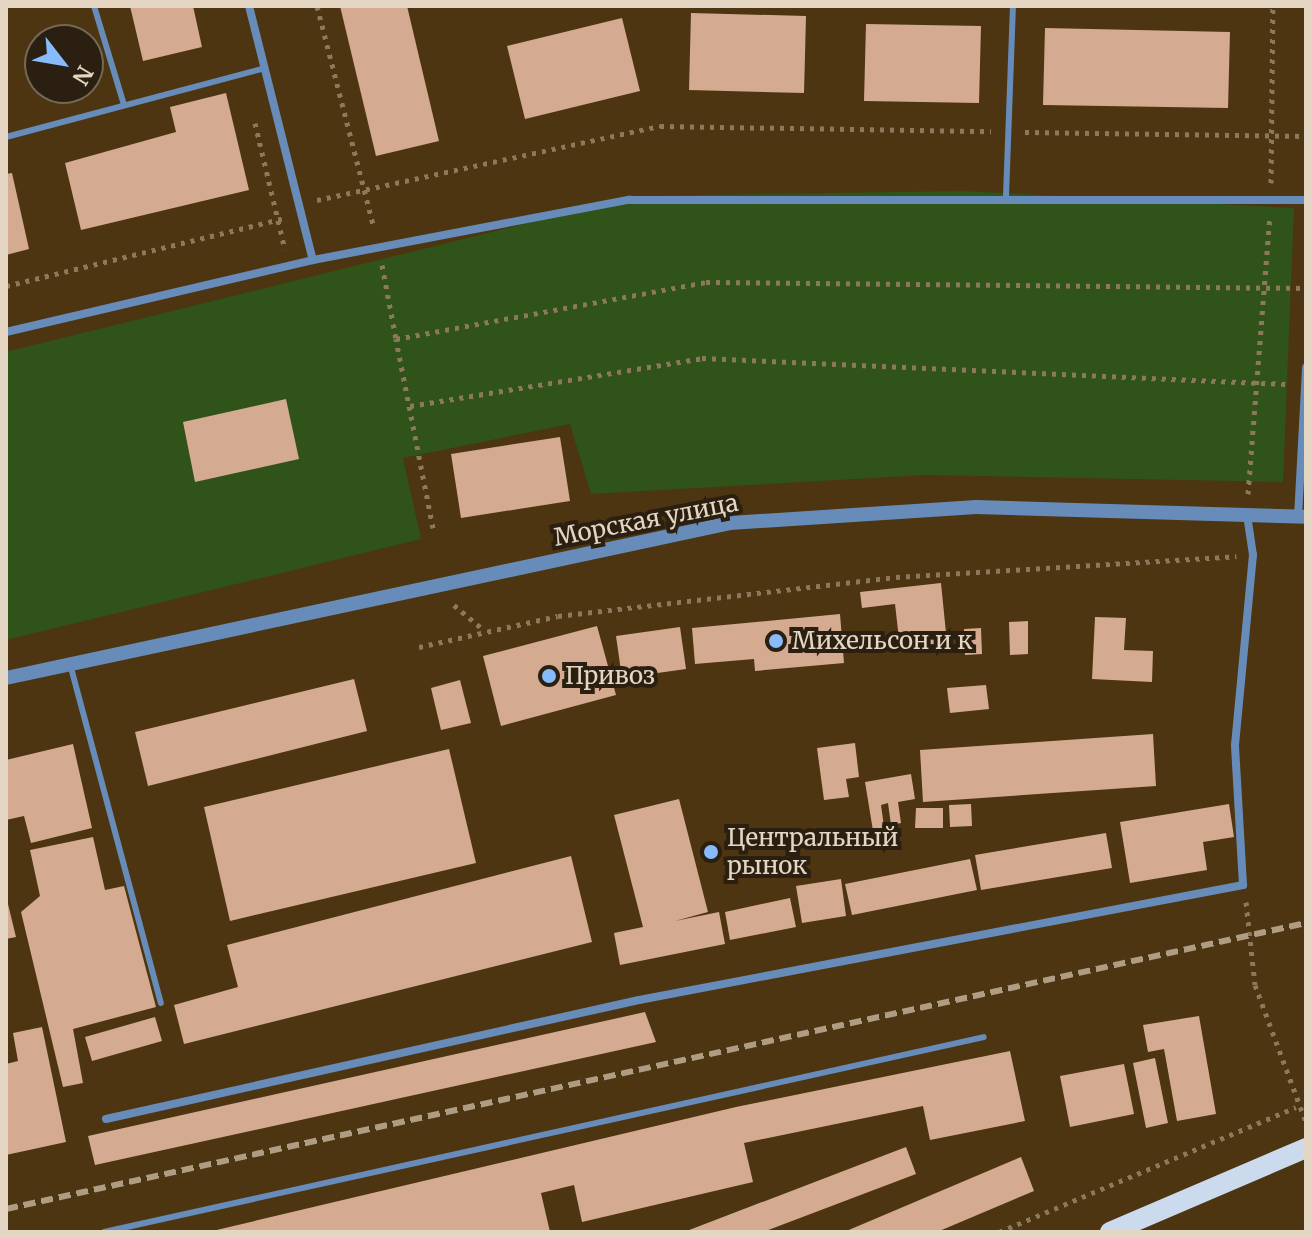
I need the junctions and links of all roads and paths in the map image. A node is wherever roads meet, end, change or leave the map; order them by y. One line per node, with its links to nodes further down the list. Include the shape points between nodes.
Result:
1 (94, 6): 7 (lane)
2 (249, 6): 6 (street)
3 (317, 6): 13 (path)
4 (1013, 6): 9 (lane)
5 (1273, 6): 10 (path)
6 (265, 68): 7 (lane); 17 (street)
7 (124, 105): 12 (lane)
8 (254, 119): 18 (path)
9 (1008, 132): 10 (path); 13 (path, via 660,126); 14 (lane)
10 (1272, 136): 11 (path); 15 (path)
11 (1306, 136)
12 (6, 137)
13 (365, 187): 17 (path); 19 (path)
14 (1006, 196): 15 (street); 19 (street, via 629,200)
15 (1271, 199): 16 (street); 23 (path)
16 (1306, 200)
17 (300, 205): 18 (path); 20 (street)
18 (279, 222): 21 (path); 22 (path)
19 (379, 247): 20 (street); 26 (path)
20 (313, 260): 21 (street)
21 (289, 266): 25 (street)
22 (6, 286)
23 (1264, 288): 24 (path); 26 (path, via 706,282); 29 (path)
24 (1306, 288)
25 (6, 332)
26 (396, 339): 30 (path)
27 (1306, 367): 28 (street)
28 (1305, 384): 29 (path); 32 (street)
29 (1257, 385): 30 (path, via 702,358); 31 (path)
30 (410, 406): 33 (path)
31 (1247, 515): 32 (street, Морская улица); 34 (street); 38 (street, Морская улица, via 976,507 730,523)
32 (1302, 517)
33 (433, 528)
34 (1253, 555): 36 (path, via 896,577); 40 (street, via 1235,745)
35 (448, 601): 36 (path)
36 (484, 630): 37 (path)
37 (419, 647)
38 (70, 664): 39 (street, Морская улица); 41 (lane)
39 (6, 678)
40 (1243, 885): 43 (path, via 1255,985); 44 (street, via 639,1000)
41 (161, 1003)
42 (984, 1037): 47 (lane)
43 (1296, 1107): 45 (path); 48 (path)
44 (106, 1119)
45 (1306, 1123)
46 (1306, 1148): 49 (main road)
47 (104, 1232)
48 (999, 1232)
49 (1110, 1232)

